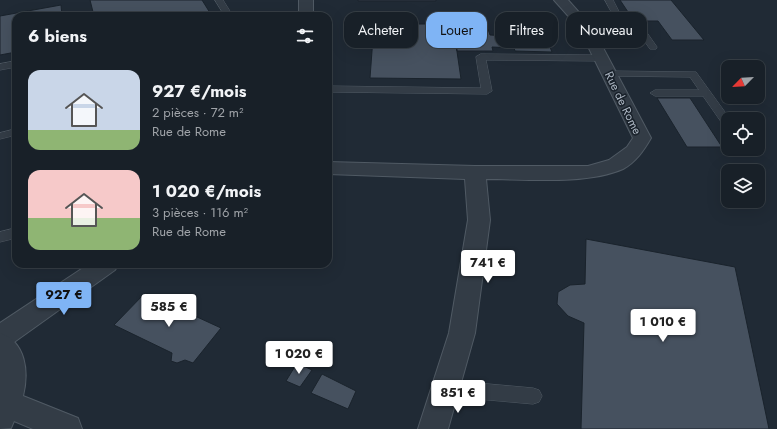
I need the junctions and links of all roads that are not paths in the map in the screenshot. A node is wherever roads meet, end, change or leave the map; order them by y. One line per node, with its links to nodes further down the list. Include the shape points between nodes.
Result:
1 (219, 0): 5 (lane)
2 (306, 0): 6 (street)
3 (561, 0): 7 (street, Rue de Rome)
4 (609, 0): 8 (lane)
5 (226, 12)
6 (306, 12)
7 (572, 12)
8 (616, 12)
9 (647, 39): 10 (lane)
10 (653, 47)
11 (596, 48): 13 (street, Rue de Rome)
12 (12, 65): 14 (lane)
13 (605, 66): 15 (lane, via 481,58 487,91); 17 (lane, via 693,74); 22 (street, Rue de Rome, via 642,138 634,151 616,164 588,172)
14 (0, 68)
15 (332, 89)
16 (655, 93): 17 (lane)
17 (706, 93): 18 (lane)
18 (721, 114)
19 (12, 133): 20 (lane)
20 (0, 136)
21 (332, 168): 22 (street, Rue de Rome)
22 (475, 173): 28 (street, via 479,220 462,333)
23 (12, 234): 24 (lane)
24 (0, 237)
25 (102, 268): 26 (street)
26 (0, 337)
27 (0, 345): 30 (street, via 8,356 12,377)
28 (444, 388): 29 (lane); 32 (street)
29 (533, 396)
30 (4, 410): 31 (street)
31 (66, 429)
32 (433, 429)

